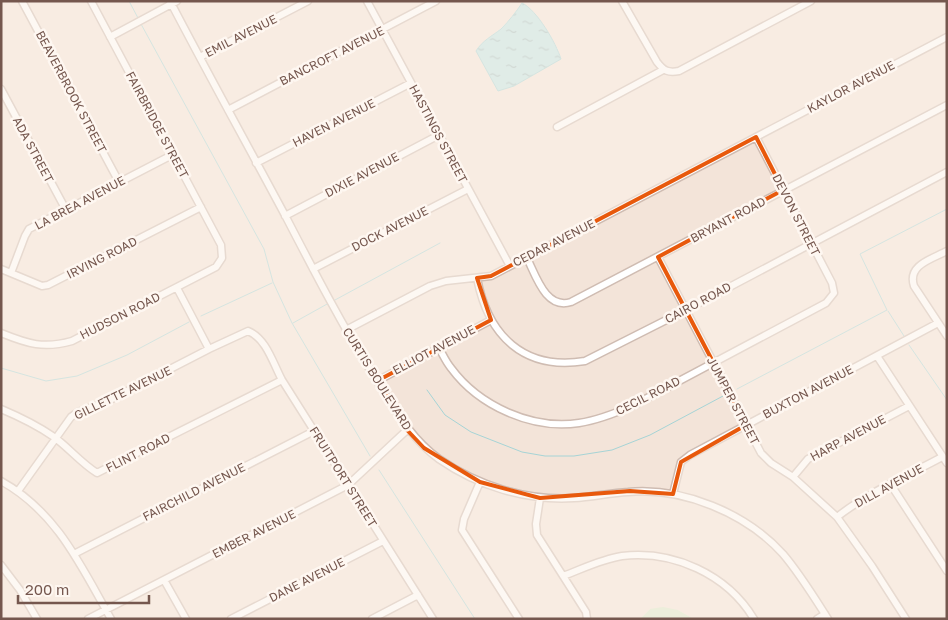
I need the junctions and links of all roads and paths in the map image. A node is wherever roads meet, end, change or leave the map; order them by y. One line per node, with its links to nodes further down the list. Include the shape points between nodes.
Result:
1 (22, 1): 24 (street, BEAVERBROOK STREET)
2 (90, 1): 10 (street, FAIRBRIDGE STREET)
3 (308, 1): 12 (street, EMIL AVENUE)
4 (367, 1): 9 (street, HASTINGS STREET)
5 (436, 1): 9 (street, BANCROFT AVENUE)
6 (622, 1): 13 (street)
7 (811, 1): 13 (street, via 680,71)
8 (173, 2): 10 (street); 12 (street, CURTIS BOULEVARD)
9 (382, 30): 14 (street, HASTINGS STREET); 17 (street, BANCROFT AVENUE)
10 (110, 37): 21 (street, FAIRBRIDGE STREET)
11 (947, 37): 20 (street, KAYLOR AVENUE)
12 (200, 57): 17 (street, CURTIS BOULEVARD)
13 (663, 70): 18 (street)
14 (411, 83): 19 (street, HASTINGS STREET); 22 (street, HAVEN AVENUE)
15 (1, 89): 28 (street, ADA STREET)
16 (947, 105): 26 (street, BRYANT ROAD)
17 (228, 110): 22 (street, CURTIS BOULEVARD)
18 (557, 127)
19 (439, 135): 25 (street, HASTINGS STREET); 29 (street, DIXIE AVENUE)
20 (756, 137): 26 (street, DEVON STREET); 33 (street, CEDAR AVENUE)
21 (172, 155): 24 (street, LA BREA AVENUE); 27 (street, FAIRBRIDGE STREET)
22 (256, 163): 29 (street, CURTIS BOULEVARD)
23 (947, 172): 30 (street, CAIRO ROAD)
24 (120, 182): 28 (street, LA BREA AVENUE)
25 (468, 189): 35 (street, HASTINGS STREET); 36 (street, DOCK AVENUE)
26 (783, 190): 30 (street, DEVON STREET); 34 (street, BRYANT ROAD)
27 (201, 207): 31 (street, FAIRBRIDGE STREET); 38 (street, IRVING ROAD, via 48,285 42,286)
28 (66, 210): 38 (street, LA BREA AVENUE, via 29,229)
29 (285, 216): 36 (street, CURTIS BOULEVARD)
30 (810, 244): 41 (street, DEVON STREET, via 832,283); 42 (street, CAIRO ROAD)
31 (222, 249): 40 (street, HUDSON ROAD, via 222,258 216,267)
32 (947, 251): 44 (street, via 923,264 913,274 914,286)
33 (527, 258): 34 (street, BRYANT ROAD, via 545,293 551,300 564,304); 35 (street, CEDAR AVENUE)
34 (658, 258): 42 (street, JUMPER STREET)
35 (510, 266): 39 (street, CEDAR AVENUE, via 491,276)
36 (313, 268): 45 (street, CURTIS BOULEVARD)
37 (1, 269): 38 (street, IRVING ROAD)
38 (11, 273)
39 (477, 278): 43 (street, CAIRO ROAD, via 481,298); 45 (street, CEDAR AVENUE, via 430,286)
40 (177, 288): 46 (street, HUDSON ROAD, via 72,341 57,345 25,343); 50 (street)
41 (834, 293): 52 (street, CECIL ROAD, via 826,303)
42 (686, 310): 43 (street, CAIRO ROAD, via 585,361 568,364 528,356 515,348); 52 (street, JUMPER STREET)
43 (491, 320): 49 (street, ELLIOT AVENUE)
44 (938, 323): 48 (street); 51 (street, BUXTON AVENUE)
45 (346, 330): 54 (street, CURTIS BOULEVARD)
46 (1, 333)
47 (256, 334): 50 (street, GILLETTE AVENUE, via 248,331); 53 (street, FRUITPORT STREET)
48 (947, 336)
49 (439, 348): 52 (street, CECIL ROAD, via 452,369 489,403 530,420 553,424 579,423 608,416); 54 (street, ELLIOT AVENUE)
50 (209, 349): 60 (street, GILLETTE AVENUE, via 108,402 78,412 70,417)
51 (877, 356): 55 (street); 57 (street, BUXTON AVENUE)
52 (713, 363): 57 (street, JUMPER STREET)
53 (282, 380): 59 (street, FRUITPORT STREET); 60 (street, FLINT ROAD, via 97,473)
54 (377, 381): 58 (street, CURTIS BOULEVARD)
55 (909, 406): 61 (street); 63 (street, HARP AVENUE, via 808,459)
56 (1, 409): 60 (street, FLINT ROAD)
57 (746, 425): 63 (street, JUMPER STREET, via 761,453); 69 (street, BUXTON AVENUE, via 681,462)
58 (408, 430): 65 (street, CURTIS BOULEVARD, via 440,460); 67 (street, EMBER AVENUE)
59 (314, 431): 67 (street, FRUITPORT STREET); 73 (street, FAIRCHILD AVENUE)
60 (55, 438): 68 (street, GILLETTE AVENUE)
61 (942, 457): 62 (street); 66 (street, DILL AVENUE)
62 (947, 464)
63 (793, 477): 71 (street, JUMPER STREET)
64 (1, 481): 68 (street)
65 (480, 482): 70 (street, CURTIS BOULEVARD); 88 (street, via 462,530)
66 (890, 484): 71 (street, DILL AVENUE); 75 (street)
67 (348, 485): 72 (street, FRUITPORT STREET); 77 (street, EMBER AVENUE)
68 (18, 491): 73 (street, via 42,512)
69 (673, 494): 70 (street, CURTIS BOULEVARD, via 630,491 573,498); 80 (street, CURTIS BOULEVARD, via 709,505 758,531 802,577)
70 (540, 498): 76 (street, via 537,535)
71 (837, 517): 92 (street, JUMPER STREET)
72 (383, 541): 78 (street, FRUITPORT STREET); 85 (street, DANE AVENUE)
73 (74, 554): 79 (street)
74 (1, 565): 81 (street)
75 (947, 572)
76 (563, 576): 89 (street, via 586,612); 90 (street, via 621,556 651,555 674,559 724,585 741,600)
77 (164, 580): 79 (street, EMBER AVENUE); 84 (street)
78 (418, 595): 86 (street); 87 (street, FRUITPORT STREET)
79 (106, 610): 82 (street, EMBER AVENUE); 83 (street)
80 (827, 616): 91 (street)
81 (37, 619)
82 (88, 619)
83 (111, 619)
84 (186, 619)
85 (231, 619)
86 (372, 619)
87 (433, 619)
88 (519, 619)
89 (587, 619)
90 (754, 619)
91 (817, 619)
92 (906, 619)

